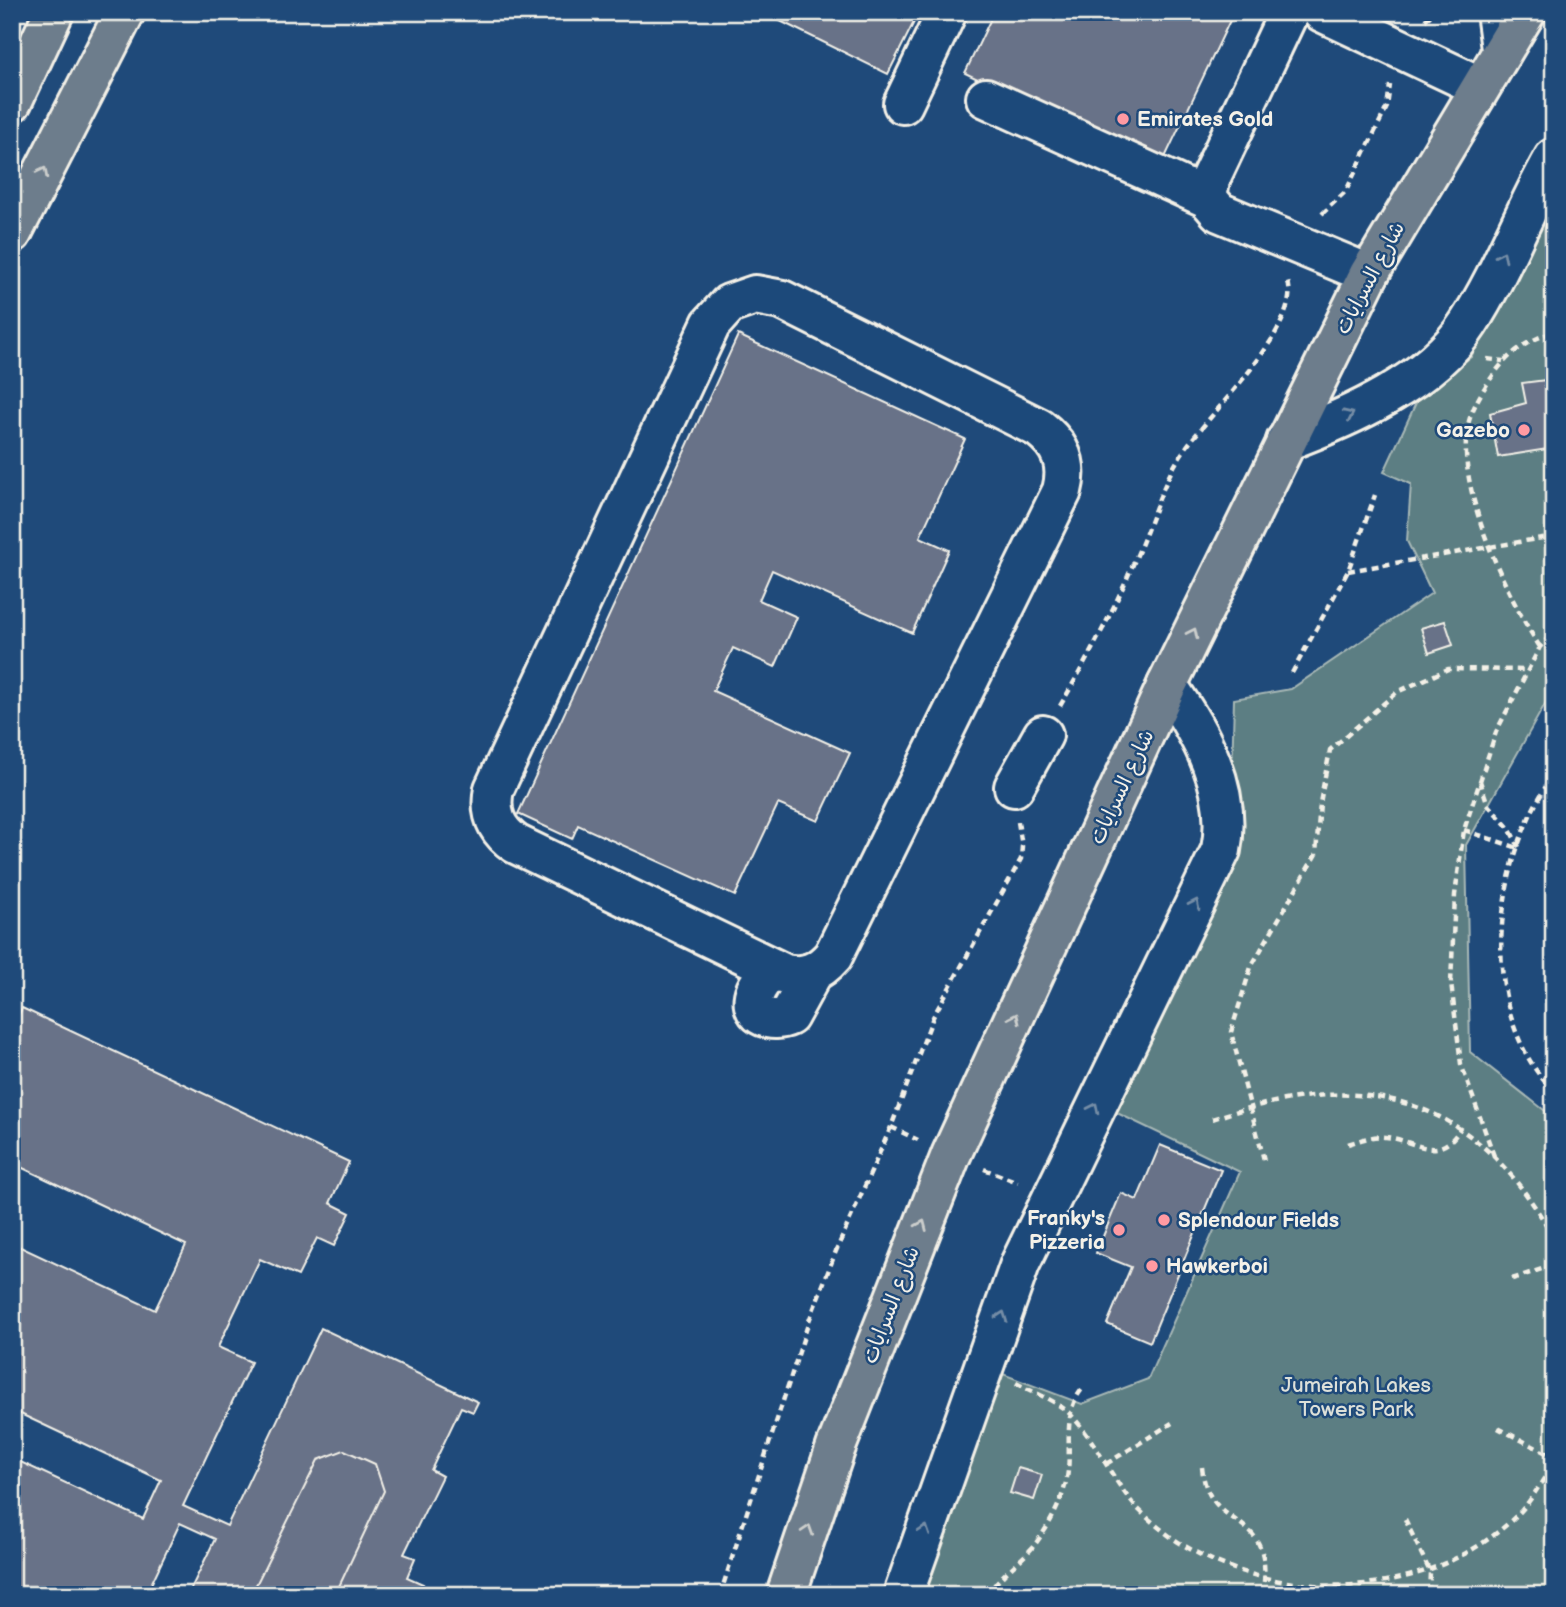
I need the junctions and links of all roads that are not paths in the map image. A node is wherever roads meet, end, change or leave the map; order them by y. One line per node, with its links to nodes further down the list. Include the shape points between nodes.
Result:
1 (54, 12): 10 (main road)
2 (125, 12): 14 (main road, one-way to 2)
3 (947, 12): 11 (lane)
4 (1289, 12): 13 (lane, via 1210,179)
5 (1322, 12): 8 (lane)
6 (1525, 12): 7 (main road, شارع السرايات)
7 (1498, 30): 8 (main road, شارع السرايات)
8 (1479, 86): 15 (main road, شارع السرايات)
9 (986, 98): 13 (lane)
10 (12, 102)
11 (903, 104)
12 (1554, 158): 16 (lane, one-way to 12, via 1366,407 1438,359 1467,326)
13 (1207, 198): 15 (lane, via 1219,212)
14 (12, 233)
15 (1369, 274): 16 (main road, شارع السرايات)
16 (1286, 441): 17 (main road, شارع السرايات, one-way to 16)
17 (1167, 685): 21 (main road, شارع السرايات, one-way to 17, via 836,1447 951,1155); 22 (lane, one-way to 17, via 1020,1264 1221,850 1225,826 1215,774 1188,715)
18 (1042, 735): 19 (lane)
19 (1014, 787)
20 (812, 974): 20 (lane, via 789,1016 769,1020 754,1005 754,995 773,968 516,844 498,827 491,802 711,324 729,304 755,295 782,300 1040,428 1060,449 1065,462 1062,491 833,956)
21 (786, 1595)
22 (903, 1595)

